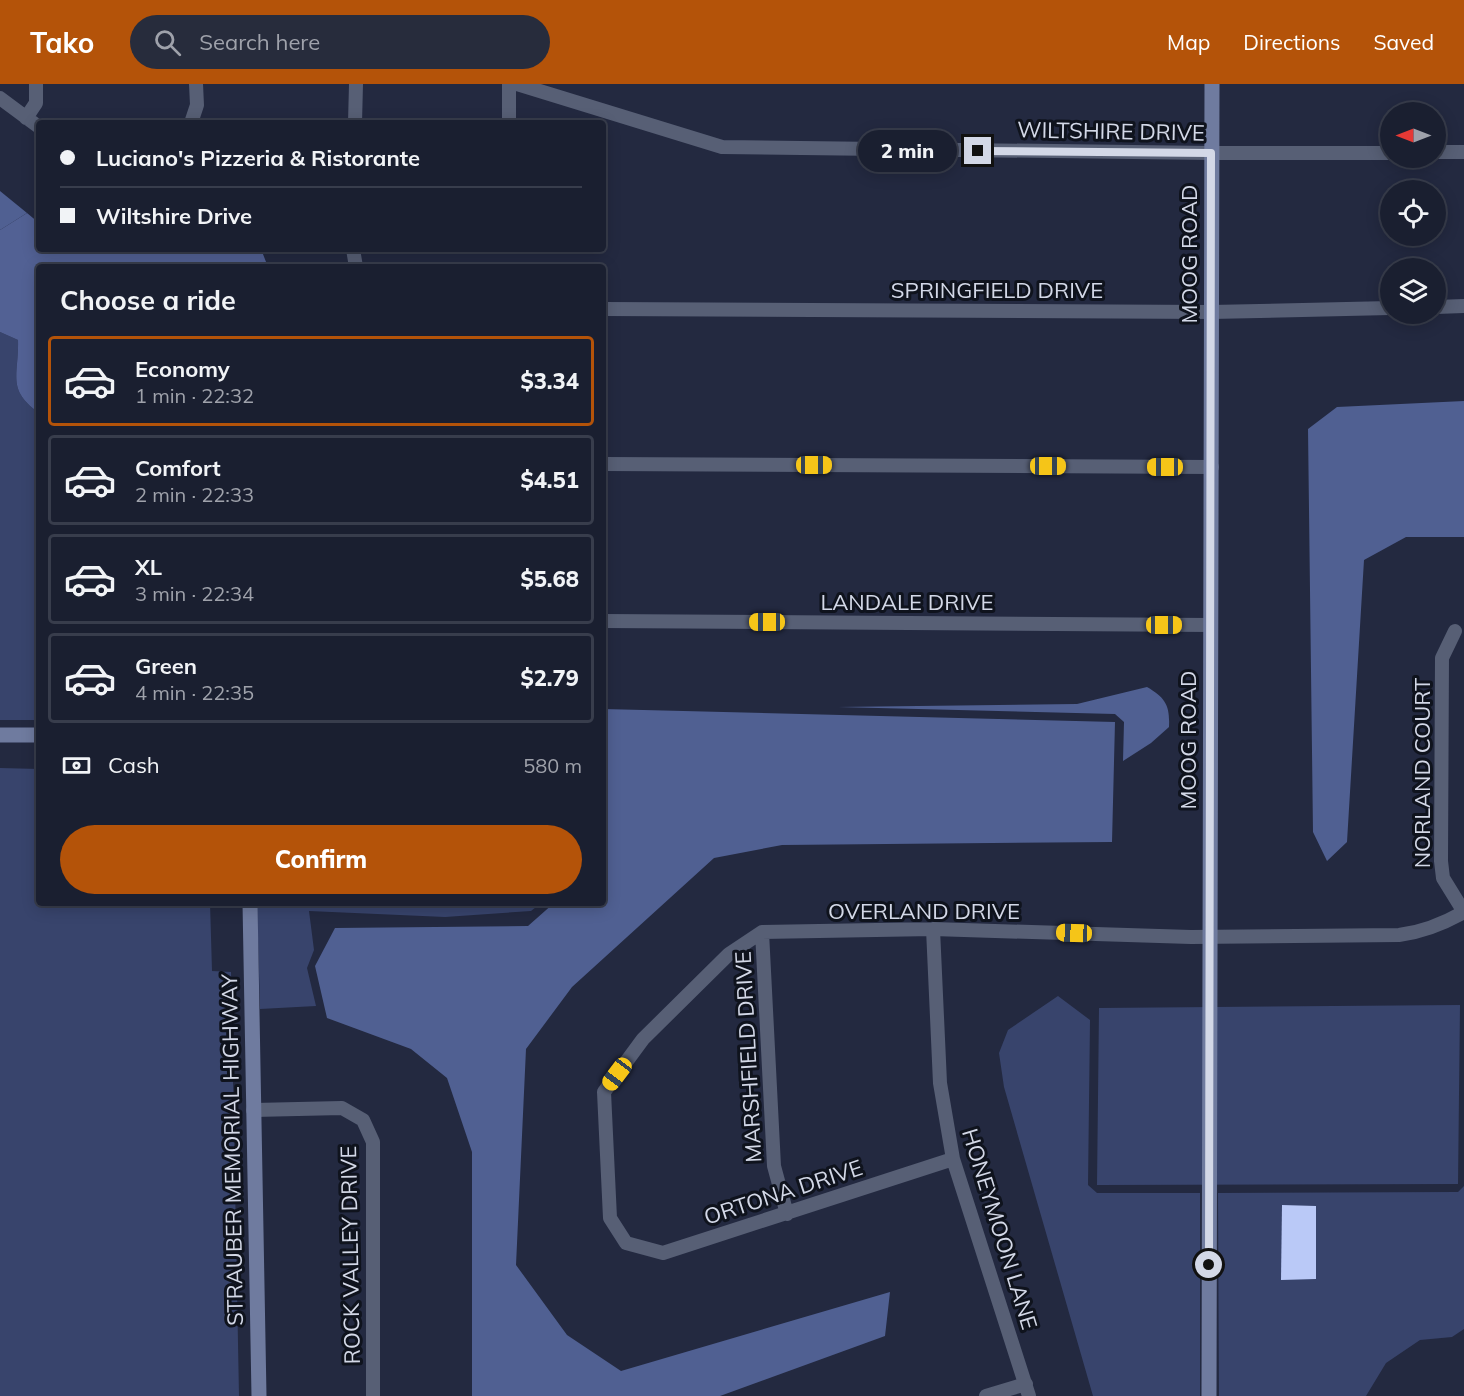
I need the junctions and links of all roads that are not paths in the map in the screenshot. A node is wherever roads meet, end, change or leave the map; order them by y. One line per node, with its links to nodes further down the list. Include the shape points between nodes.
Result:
1 (36, 84): 8 (street, via 36,103)
2 (196, 84): 9 (street, via 197,105)
3 (356, 84): 10 (street)
4 (509, 84): 11 (street)
5 (517, 84): 15 (street, WILTSHIRE DRIVE, via 722,147)
6 (1212, 84): 15 (street, MOOG ROAD)
7 (0, 98): 8 (street)
8 (26, 118): 12 (street)
9 (192, 120)
10 (356, 120)
11 (509, 120)
12 (36, 126)
13 (1446, 152): 14 (street)
14 (1464, 152)
15 (1211, 153): 16 (street, WILTSHIRE DRIVE); 21 (street, MOOG ROAD)
16 (1380, 153)
17 (1464, 306): 18 (street)
18 (1446, 307)
19 (1380, 308): 21 (street, SPRINGFIELD DRIVE)
20 (606, 309): 21 (street, SPRINGFIELD DRIVE)
21 (1211, 312): 23 (street, MOOG ROAD)
22 (606, 464): 23 (street)
23 (1212, 467): 25 (street, MOOG ROAD)
24 (606, 621): 25 (street, LANDALE DRIVE)
25 (1210, 625): 33 (street, MOOG ROAD)
26 (1455, 631): 30 (street, NORLAND COURT, via 1442,658 1441,861 1443,878)
27 (0, 735): 28 (street)
28 (36, 735)
29 (250, 906): 34 (street, STRAUBER MEMORIAL HIGHWAY)
30 (1464, 912): 33 (street, OVERLAND DRIVE, via 1435,927 1399,935)
31 (933, 929): 32 (street, OVERLAND DRIVE); 33 (street, OVERLAND DRIVE); 35 (street, HONEYMOON LANE, via 940,1083)
32 (762, 932): 36 (street, MARSHFIELD DRIVE, via 774,1166); 36 (street, ORTONA DRIVE, via 729,954 643,1039 604,1092 610,1218 626,1243 663,1253)
33 (1210, 937): 41 (street, MOOG ROAD)
34 (253, 1110): 38 (street, STRAUBER MEMORIAL HIGHWAY); 39 (street, ROCK VALLEY DRIVE, via 342,1108 363,1120 373,1142)
35 (953, 1160): 36 (street, ORTONA DRIVE); 37 (street, HONEYMOON LANE)
36 (787, 1214)
37 (1028, 1390): 40 (street)
38 (259, 1396)
39 (373, 1396)
40 (986, 1396)
41 (1209, 1396)

